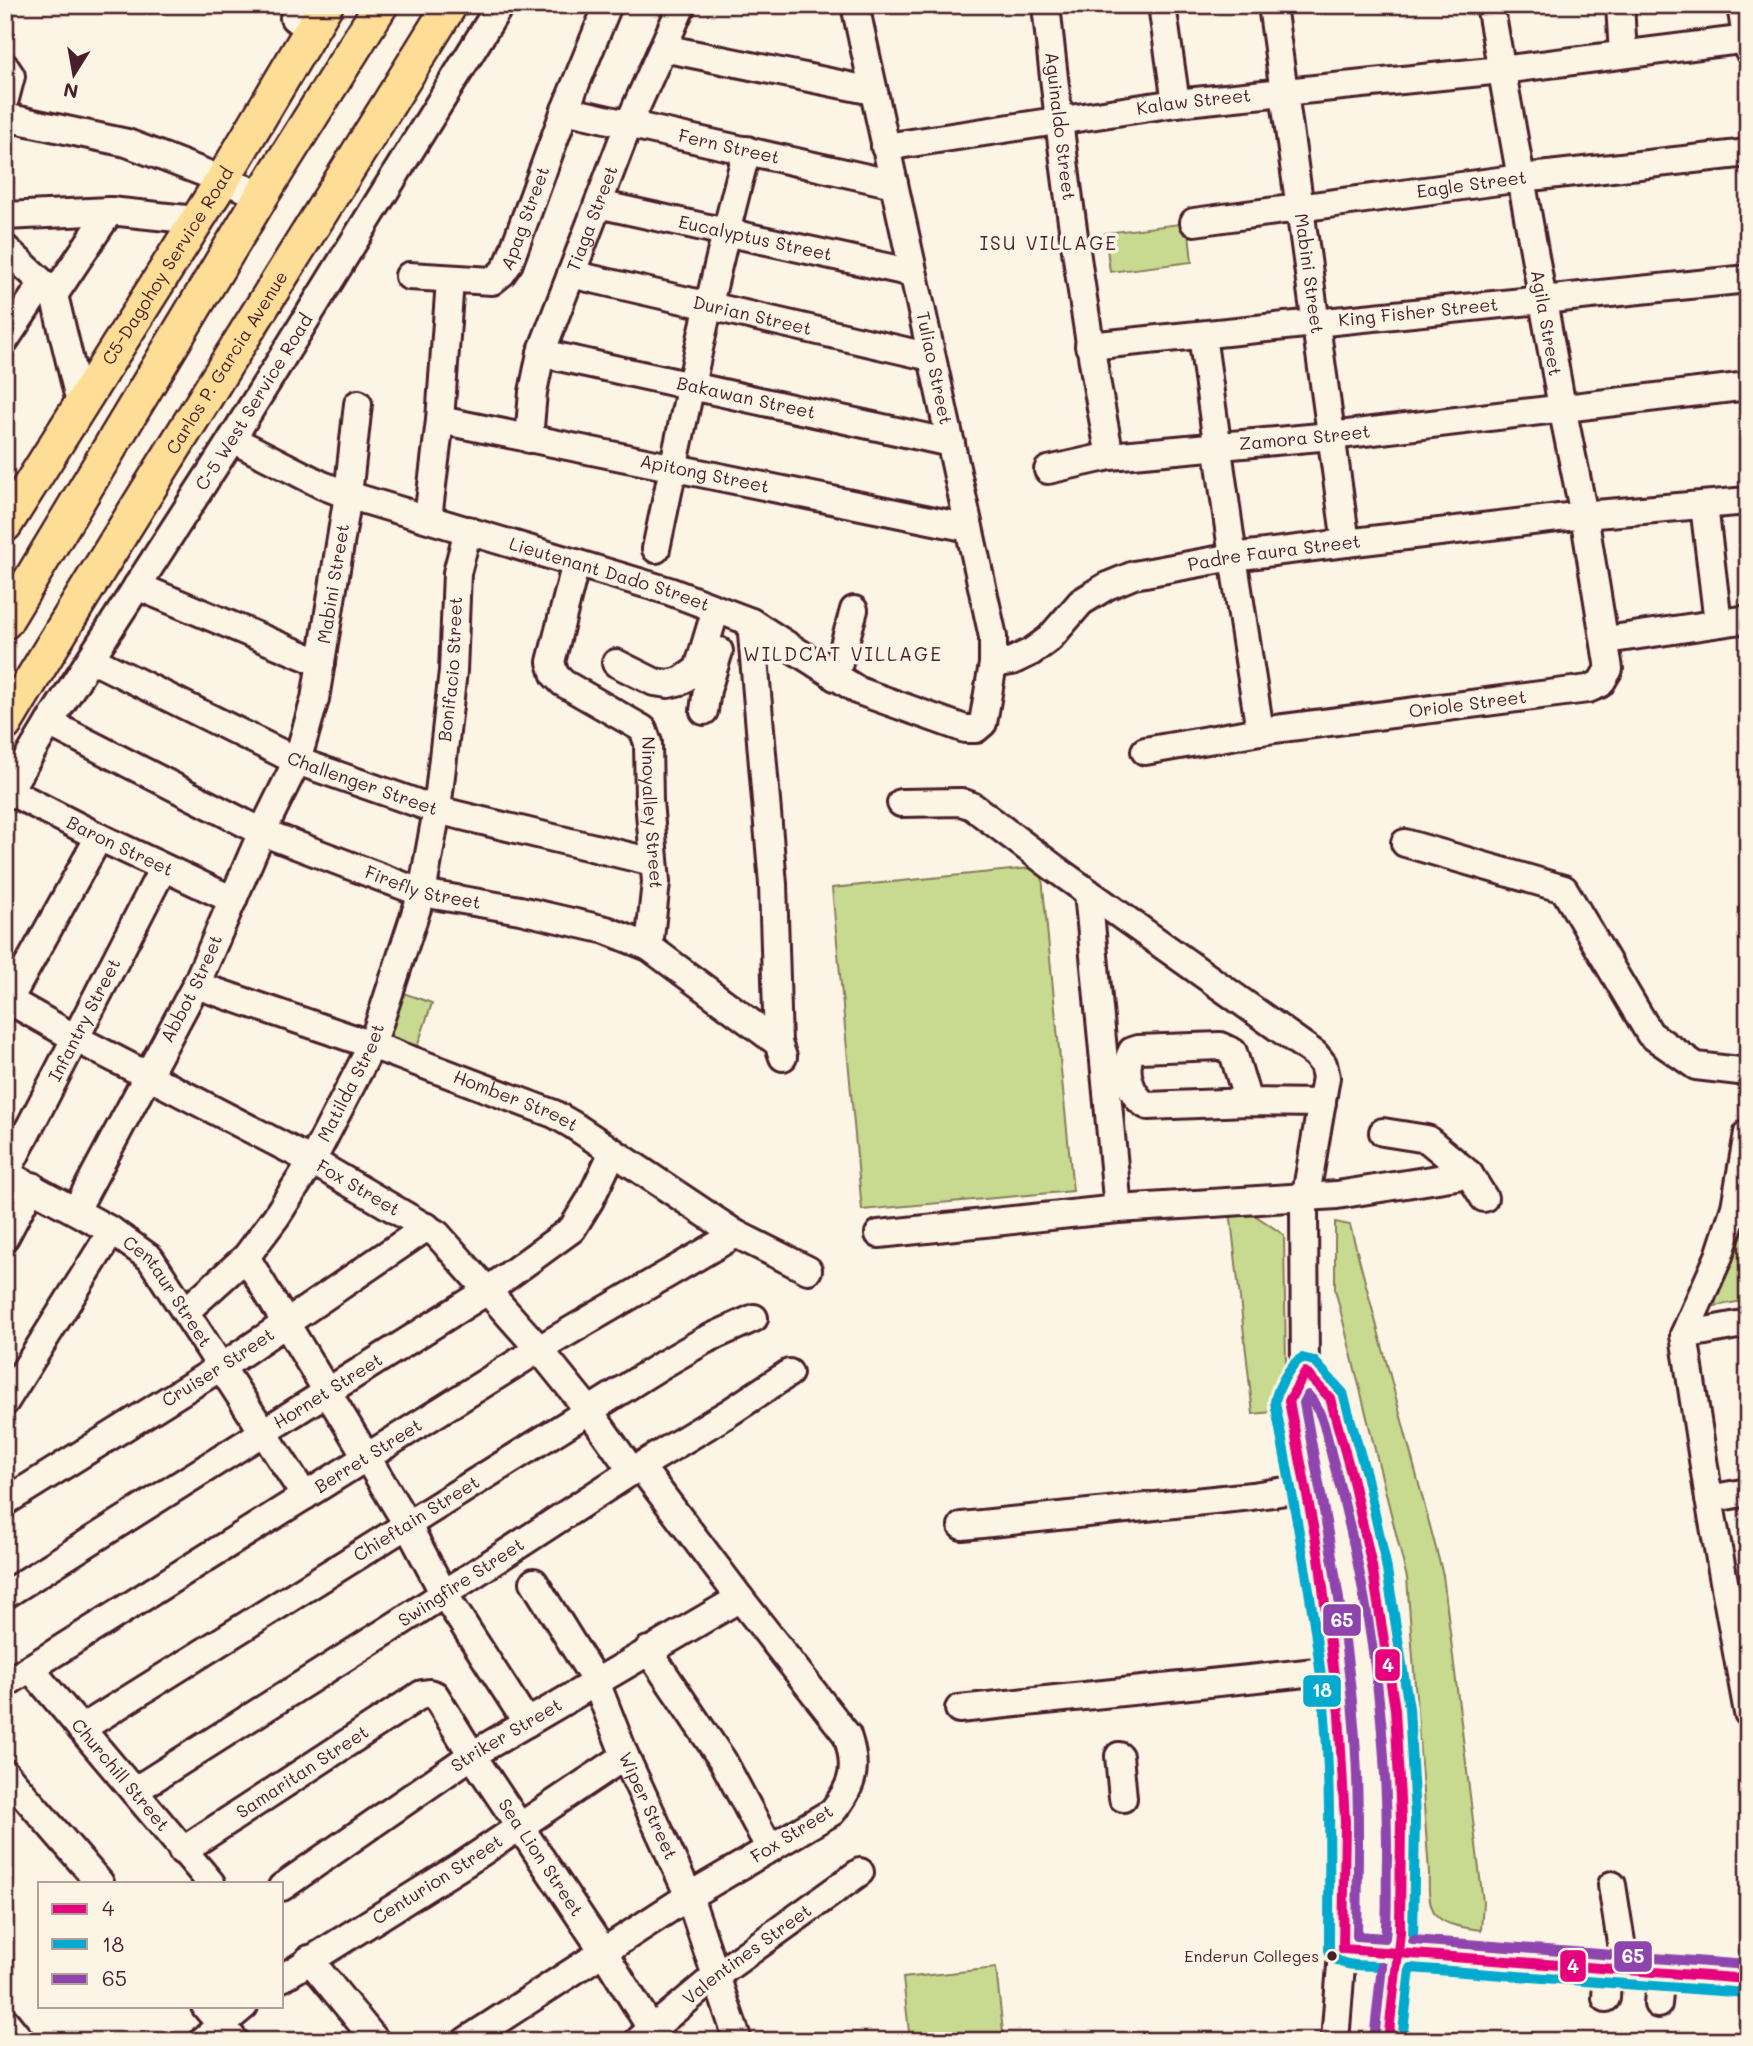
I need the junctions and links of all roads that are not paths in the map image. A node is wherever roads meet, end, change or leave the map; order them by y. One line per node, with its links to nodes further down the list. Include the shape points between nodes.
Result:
1 (381, 5): 33 (main road)
2 (450, 5): 96 (main road, Carlos P. Garcia Avenue)
3 (499, 5): 63 (street, C-5 West Service Road)
4 (682, 5): 15 (street, Tiaga Street)
5 (1046, 5): 25 (street, Aguinaldo Street)
6 (1162, 5): 22 (street)
7 (1272, 5): 20 (street, Mabini Street)
8 (1490, 5): 18 (street, Agila Street)
9 (1620, 5): 16 (street)
10 (1741, 5): 14 (street)
11 (605, 6): 23 (street, Apag Street)
12 (849, 7): 19 (street, Tuliao Street)
13 (311, 17): 31 (main road, C5-Dagohoy Service Road)
14 (1747, 43): 16 (street, Kalaw Street)
15 (663, 48): 19 (street); 26 (street, Tiaga Street)
16 (1623, 54): 18 (street, Kalaw Street)
17 (5, 68): 21 (street, via 12,76)
18 (1502, 70): 20 (street, Kalaw Street); 30 (street, Agila Street)
19 (873, 91): 27 (street, Tuliao Street)
20 (1284, 93): 22 (street, Kalaw Street); 35 (street, Mabini Street)
21 (5, 99)
22 (1176, 103): 25 (street, Kalaw Street)
23 (565, 110): 26 (street, Fern Street); 46 (street, Apag Street, via 502,273 492,281)
24 (5, 117): 31 (street, via 127,143)
25 (1058, 120): 27 (street, Kalaw Street); 53 (street, Aguinaldo Street)
26 (629, 123): 28 (street, Fern Street); 34 (street, Tiaga Street)
27 (886, 147): 32 (street, Tuliao Street)
28 (747, 150): 32 (street, Fern Street); 40 (street)
29 (1748, 153): 30 (street, Eagle Street)
30 (1521, 178): 35 (street, Eagle Street); 48 (street, Agila Street)
31 (223, 179): 33 (street); 38 (main road, C5-Dagohoy Service Road)
32 (894, 184): 42 (street, Tuliao Street)
33 (262, 195): 86 (main road)
34 (598, 204): 40 (street, Eucalyptus Street); 43 (street, Tiaga Street)
35 (1299, 206): 39 (street, Eagle Street); 50 (street, Mabini Street)
36 (110, 211): 37 (street); 38 (street); 47 (street)
37 (5, 216)
38 (196, 220): 58 (main road, C5-Dagohoy Service Road)
39 (1194, 222)
40 (725, 232): 42 (street, Eucalyptus Street); 49 (street)
41 (5, 248): 47 (street)
42 (913, 273): 55 (street, Tuliao Street)
43 (571, 274): 49 (street, Durian Street); 54 (street, Tiaga Street)
44 (409, 276): 46 (street, Apag Street)
45 (1748, 279): 48 (street, King Fisher Street)
46 (450, 280): 61 (street)
47 (48, 289): 52 (street); 58 (street)
48 (1542, 300): 50 (street, King Fisher Street); 60 (street, Agila Street)
49 (708, 306): 55 (street, Durian Street); 57 (street)
50 (1316, 323): 51 (street, King Fisher Street); 62 (street, Mabini Street)
51 (1202, 335): 53 (street, King Fisher Street); 66 (street)
52 (5, 340)
53 (1089, 346): 67 (street, Aguinaldo Street)
54 (541, 353): 57 (street, Bakawan Street); 64 (street, Tiaga Street)
55 (932, 357): 65 (street, Tuliao Street)
56 (1748, 386): 60 (street, Zamora Street)
57 (689, 387): 65 (street, Bakawan Street); 68 (street)
58 (80, 403): 75 (main road, C5-Dagohoy Service Road)
59 (358, 404): 70 (street, Mabini Street)
60 (1562, 407): 62 (street, Zamora Street); 73 (street, Agila Street)
61 (440, 420): 64 (street, Apitong Street); 74 (street)
62 (1331, 436): 66 (street, Zamora Street); 78 (street, Mabini Street)
63 (232, 439): 70 (street, Lieutenant Dado Street); 82 (street, C-5 West Service Road)
64 (530, 439): 68 (street, Apitong Street)
65 (951, 443): 76 (street, Tuliao Street)
66 (1217, 446): 67 (street, Zamora Street); 80 (street)
67 (1110, 456): 69 (street, Zamora Street)
68 (672, 468): 76 (street, Apitong Street); 79 (street)
69 (1048, 470)
70 (348, 495): 74 (street, Lieutenant Dado Street); 90 (street, Mabini Street)
71 (1748, 501): 72 (street, Padre Faura Street)
72 (1704, 505): 73 (street, Padre Faura Street); 87 (street)
73 (1584, 515): 78 (street, Padre Faura Street); 88 (street, Agila Street)
74 (428, 518): 77 (street, Lieutenant Dado Street)
75 (5, 525)
76 (969, 528): 92 (street, Tuliao Street, via 993,637)
77 (468, 530): 81 (street, Lieutenant Dado Street); 103 (street, Bonifacio Street, via 457,573 453,671)
78 (1346, 543): 80 (street, Padre Faura Street)
79 (656, 549)
80 (1233, 557): 92 (street, Padre Faura Street, via 1134,575 1107,586 1081,602 1049,639 1031,652); 98 (street)
81 (576, 563): 84 (street, Lieutenant Dado Street); 107 (street, Ninoyalley Street, via 551,662 563,683 643,729 648,743)
82 (137, 586): 89 (street, C-5 West Service Road); 90 (street)
83 (854, 610): 93 (street)
84 (732, 615): 91 (street, via 698,669 681,681 654,682); 93 (street, Lieutenant Dado Street); 94 (street); 112 (street, Firefly Street, via 773,884 780,1050)
85 (1748, 619): 87 (street)
86 (5, 622)
87 (1718, 623): 88 (street)
88 (1606, 640): 98 (street, Oriole Street, via 1609,669 1600,684 1588,689)
89 (91, 659): 95 (street, C-5 West Service Road); 100 (street, Challenger Street)
90 (321, 663): 100 (street, Mabini Street)
91 (616, 663)
92 (993, 664): 97 (street, Tuliao Street, via 982,723)
93 (835, 677): 97 (street, Lieutenant Dado Street, via 859,691)
94 (704, 710)
95 (49, 723): 101 (street, C-5 West Service Road); 104 (street, Firefly Street)
96 (5, 724)
97 (976, 729)
98 (1260, 731): 99 (street, Oriole Street)
99 (1145, 751)
100 (297, 761): 103 (street, Challenger Street); 104 (street, Abbot Street)
101 (7, 793): 105 (street, Baron Street)
102 (901, 803): 109 (street, via 961,802 972,806)
103 (436, 810): 107 (street, Challenger Street); 110 (street, Matilda Street)
104 (262, 832): 110 (street, Firefly Street); 111 (street, Abbot Street)
105 (99, 837): 108 (street, Baron Street); 114 (street)
106 (1405, 843): 117 (street, via 1564,889 1650,1034 1696,1066)
107 (653, 862): 112 (street, Ninoyalley Street, via 656,882)
108 (163, 868): 111 (street, Baron Street); 115 (street, Infantry Street)
109 (1088, 892): 120 (street, via 1315,1055 1324,1064 1326,1077); 130 (street)
110 (422, 893): 112 (street, Firefly Street, via 606,930); 116 (street, Matilda Street)
111 (233, 900): 113 (street, Abbot Street)
112 (649, 947)
113 (197, 985): 116 (street, Homber Street); 118 (street, Abbot Street)
114 (6, 1002): 115 (street, Fox Street)
115 (75, 1038): 118 (street, Fox Street); 125 (street, Infantry Street)
116 (372, 1045): 123 (street, Homber Street, via 554,1114); 124 (street, Matilda Street)
117 (1748, 1072)
118 (149, 1076): 124 (street, Fox Street); 131 (street, Abbot Street)
119 (1248, 1102): 120 (street)
120 (1322, 1103): 128 (street)
121 (1382, 1132): 126 (street, via 1427,1139)
122 (1748, 1133): 144 (street, via 1735,1208)
123 (613, 1152): 134 (street, Homber Street); 139 (street, Hornet Street, via 572,1229)
124 (312, 1161): 132 (street, Fox Street); 137 (street, Matilda Street)
125 (6, 1173): 127 (street, Centaur Street)
126 (1469, 1174): 128 (street, via 1371,1192); 129 (street)
127 (32, 1186): 131 (street, Centaur Street); 136 (street)
128 (1306, 1198): 130 (street); 147 (street)
129 (1484, 1198)
130 (1118, 1209): 135 (street)
131 (76, 1210): 133 (street, Centaur Street)
132 (427, 1227): 139 (street, Fox Street, via 446,1242); 142 (street, Cruiser Street)
133 (111, 1231): 140 (street, Centaur Street, via 150,1258); 150 (street)
134 (736, 1234): 138 (street, Homber Street); 145 (street, Berret Street)
135 (879, 1234)
136 (5, 1237)
137 (246, 1257): 140 (street, Matilda Street); 142 (street)
138 (808, 1270)
139 (487, 1291): 145 (street, Fox Street); 149 (street, Hornet Street)
140 (186, 1311): 146 (street, Centaur Street)
141 (754, 1318): 151 (street, Chieftain Street, via 705,1340)
142 (286, 1322): 146 (street, Cruiser Street); 149 (street)
143 (1748, 1323): 144 (street)
144 (1684, 1335): 158 (street)
145 (539, 1349): 151 (street, Fox Street); 153 (street, Berret Street)
146 (221, 1365): 152 (street, Centaur Street); 159 (street, Cruiser Street)
147 (1305, 1372): 155 (street, via 1289,1401); 194 (street, via 1330,1398 1369,1546 1384,1634 1395,1709 1401,1817)
148 (789, 1373): 154 (street, Swingfire Street)
149 (329, 1392): 152 (street, Hornet Street); 153 (street)
150 (5, 1402)
151 (590, 1412): 154 (street, Fox Street); 160 (street, Chieftain Street)
152 (264, 1432): 157 (street, Centaur Street); 164 (street, Hornet Street)
153 (367, 1458): 157 (street, Berret Street); 160 (street)
154 (636, 1468): 163 (street, Swingfire Street); 165 (street, Fox Street)
155 (1306, 1489): 161 (street); 169 (street)
156 (1748, 1492): 158 (street)
157 (305, 1496): 168 (street, Berret Street)
158 (1709, 1499): 166 (street)
159 (5, 1502)
160 (407, 1524): 163 (street); 176 (street, Chieftain Street)
161 (962, 1526)
162 (534, 1582): 170 (street, Wiper Street)
163 (444, 1594): 175 (street); 181 (street, Swingfire Street)
164 (5, 1595)
165 (740, 1598): 167 (street, Striker Street); 184 (street, Fox Street, via 848,1735 854,1755 853,1779 832,1812)
166 (1742, 1646): 174 (street)
167 (648, 1650): 170 (street, Striker Street); 184 (street, via 723,1761)
168 (30, 1668): 171 (street, Berret Street); 176 (street, Churchill Street)
169 (1335, 1670): 173 (street); 192 (street, via 1345,1822)
170 (596, 1682): 175 (street, Striker Street); 178 (street, Wiper Street)
171 (5, 1684)
172 (422, 1693): 177 (street, Sea Lion Street, via 435,1695); 185 (street, Samaritan Street)
173 (959, 1709)
174 (1748, 1713)
175 (527, 1723): 177 (street, Striker Street)
176 (81, 1729): 181 (street, Churchill Street)
177 (472, 1755): 183 (street, Sea Lion Street); 190 (street, Striker Street)
178 (625, 1756): 183 (street, Centurion Street); 191 (street, Wiper Street)
179 (1119, 1756): 182 (street)
180 (5, 1773): 187 (street)
181 (134, 1791): 185 (street, Churchill Street)
182 (1123, 1798)
183 (522, 1826): 193 (street, Sea Lion Street); 196 (street, Centurion Street)
184 (770, 1849): 191 (street, Fox Street)
185 (182, 1851): 188 (street, Churchill Street)
186 (860, 1872): 198 (street, Valentines Street)
187 (99, 1882)
188 (210, 1882)
189 (1612, 1885): 195 (street)
190 (284, 1886)
191 (688, 1896): 193 (street, Fox Street); 198 (street, Wiper Street)
192 (1343, 1949): 194 (street); 210 (street)
193 (603, 1951): 205 (street, Sea Lion Street); 208 (street, Fox Street)
194 (1397, 1953): 195 (street, via 1554,1974); 211 (street)
195 (1616, 1967): 197 (street); 200 (street)
196 (290, 1968): 207 (street)
197 (1661, 1971): 199 (street); 201 (street)
198 (717, 1975): 205 (street, Valentines Street); 209 (street, Wiper Street)
199 (1748, 1979)
200 (1606, 1998)
201 (1658, 2004)
202 (241, 2008): 204 (street)
203 (5, 2021): 206 (street)
204 (215, 2028)
205 (645, 2035)
206 (21, 2041)
207 (376, 2041)
208 (466, 2041)
209 (738, 2041)
210 (1335, 2041)
211 (1388, 2041)

